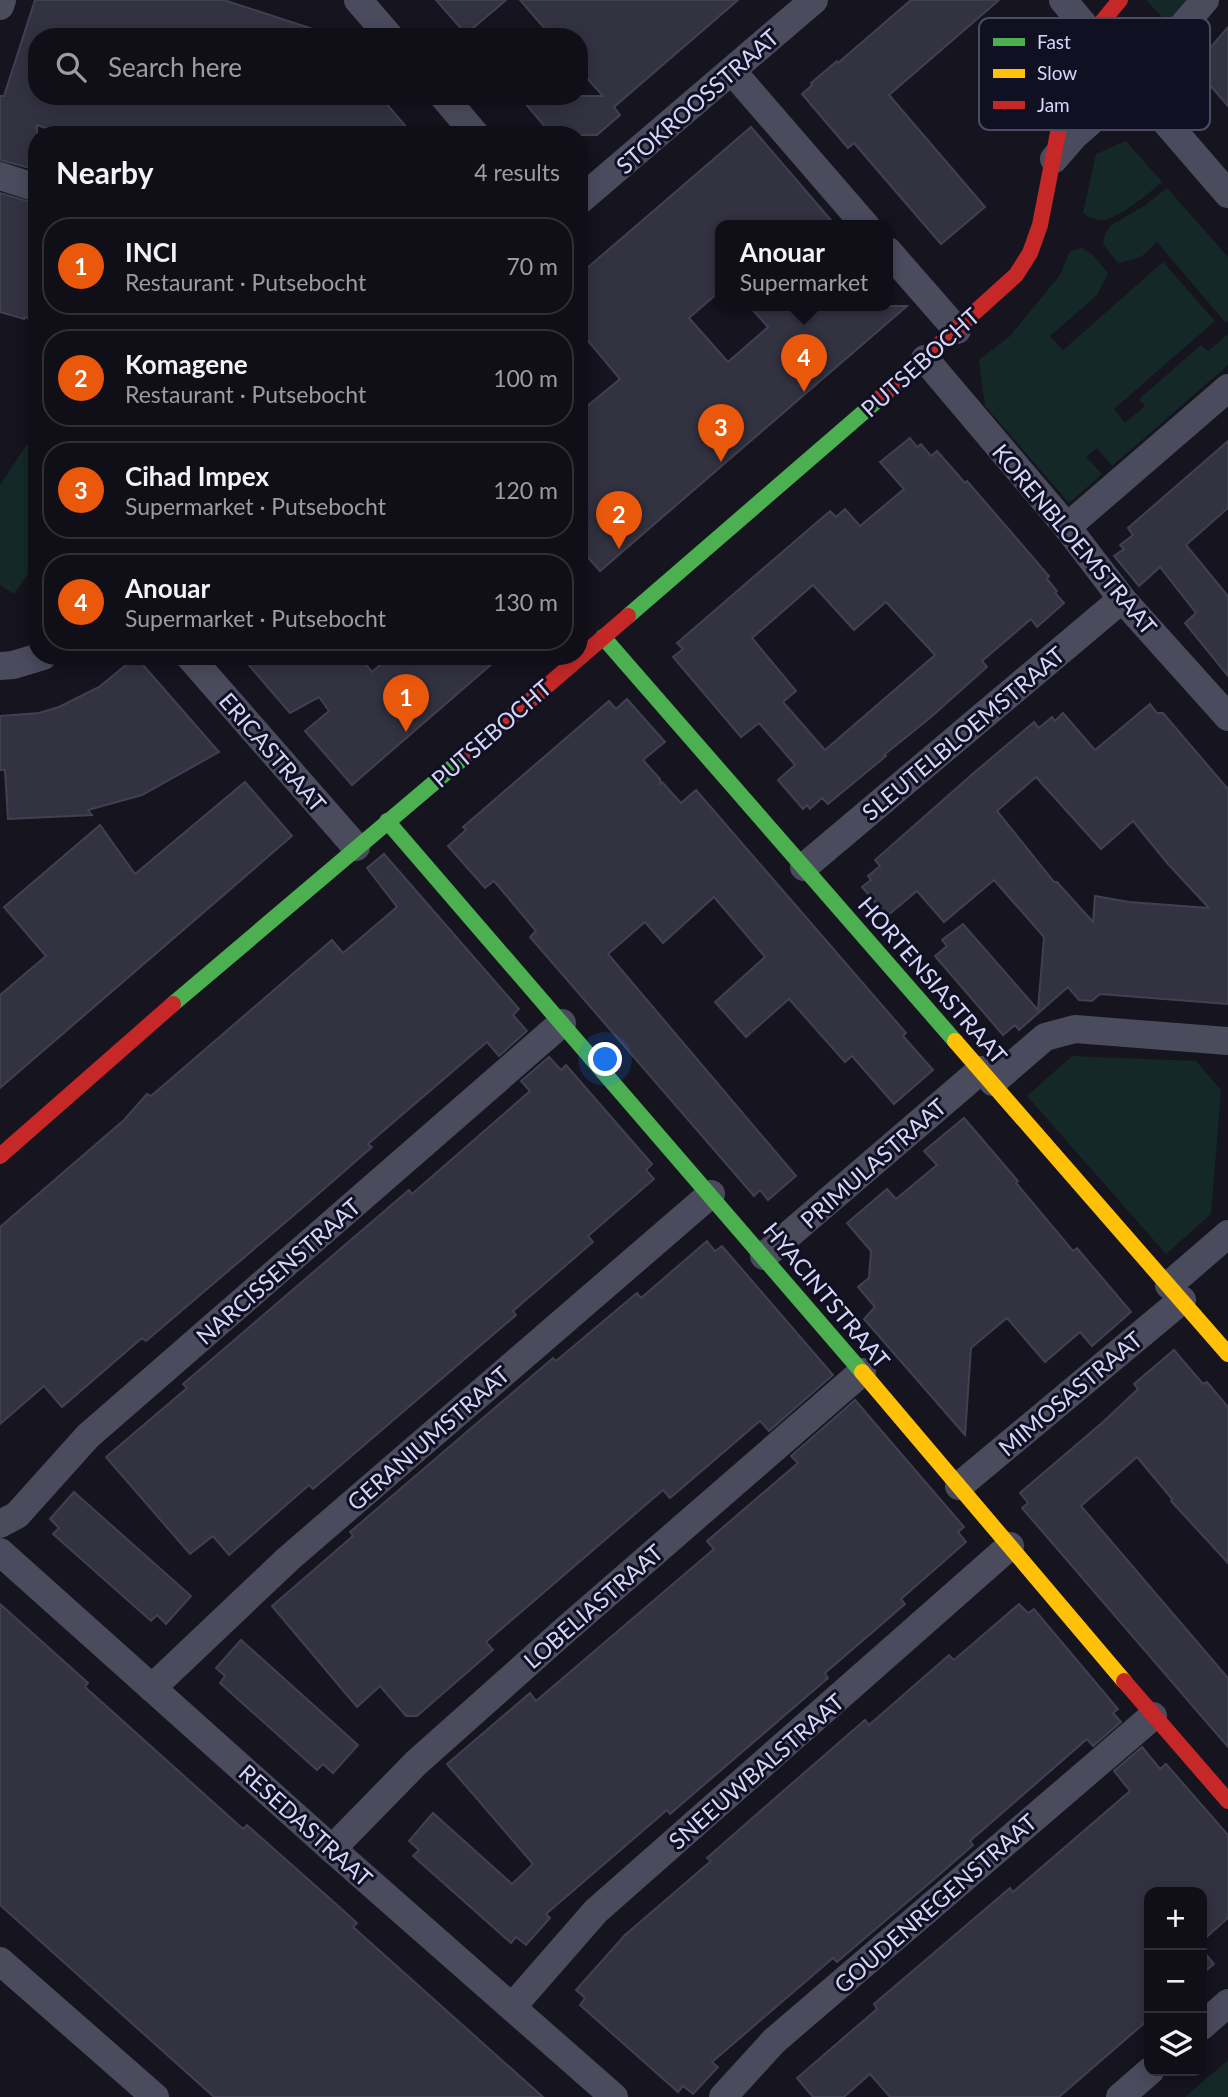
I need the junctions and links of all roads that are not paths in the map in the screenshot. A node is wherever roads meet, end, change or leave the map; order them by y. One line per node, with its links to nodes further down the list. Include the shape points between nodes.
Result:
1 (2, 0): 7 (street)
2 (814, 0): 12 (street, STOKROOSSTRAAT)
3 (1063, 0): 8 (street)
4 (1120, 0): 9 (street, PUTSEBOCHT)
5 (1205, 0): 10 (street, PUTSEBOCHT)
6 (362, 1): 11 (street)
7 (0, 6)
8 (1078, 18)
9 (1105, 18)
10 (1190, 18)
11 (383, 28)
12 (732, 71): 21 (street, STOKROOSSTRAAT); 23 (street)
13 (451, 105): 14 (street)
14 (469, 126)
15 (1058, 130): 18 (street, PUTSEBOCHT)
16 (1081, 130): 18 (street, PUTSEBOCHT)
17 (1173, 130): 22 (street)
18 (1052, 162): 25 (street, PUTSEBOCHT, via 1030,253 1016,275)
19 (0, 176): 20 (street)
20 (28, 185)
21 (588, 193)
22 (1228, 194)
23 (861, 220)
24 (893, 257): 25 (street)
25 (957, 330): 26 (street, PUTSEBOCHT)
26 (925, 359): 28 (street, KORENBLOEMSTRAAT); 30 (street, PUTSEBOCHT)
27 (1228, 388): 28 (street)
28 (1067, 527): 29 (street, KORENBLOEMSTRAAT)
29 (1122, 599): 36 (street, KORENBLOEMSTRAAT); 39 (street, SLEUTELBLOEMSTRAAT)
30 (603, 637): 31 (street, PUTSEBOCHT); 39 (street, HORTENSIASTRAAT)
31 (588, 650)
32 (28, 660): 35 (street)
33 (197, 665): 38 (street, ERICASTRAAT)
34 (571, 665): 37 (street, PUTSEBOCHT)
35 (0, 666)
36 (1228, 717)
37 (387, 821): 38 (street, PUTSEBOCHT); 40 (street, HYACINTSTRAAT)
38 (356, 847): 43 (street, PUTSEBOCHT)
39 (804, 867): 42 (street, HORTENSIASTRAAT)
40 (562, 1023): 44 (street, HYACINTSTRAAT); 51 (street, NARCISSENSTRAAT, via 88,1436 17,1515)
41 (1228, 1041): 42 (street, PRIMULASTRAAT, via 1075,1028 1045,1037)
42 (987, 1076): 46 (street, PRIMULASTRAAT); 47 (street, HORTENSIASTRAAT)
43 (0, 1156)
44 (711, 1194): 46 (street, HYACINTSTRAAT); 54 (street, GERANIUMSTRAAT, via 288,1559)
45 (1228, 1234): 47 (street, MIMOSASTRAAT)
46 (764, 1256): 49 (street, HYACINTSTRAAT)
47 (1175, 1293): 48 (street, HORTENSIASTRAAT); 50 (street, MIMOSASTRAAT)
48 (1228, 1354)
49 (862, 1372): 50 (street, HYACINTSTRAAT); 57 (street, LOBELIASTRAAT, via 416,1763)
50 (959, 1486): 52 (street, HYACINTSTRAAT)
51 (0, 1524)
52 (1010, 1546): 55 (street, HYACINTSTRAAT); 60 (street, SNEEUWBALSTRAAT, via 596,1911)
53 (0, 1552): 54 (street, RESEDASTRAAT)
54 (152, 1688): 57 (street, RESEDASTRAAT)
55 (1153, 1716): 56 (street, HYACINTSTRAAT); 65 (street, GOUDENREGENSTRAAT, via 785,2032)
56 (1228, 1801)
57 (332, 1849): 60 (street, RESEDASTRAAT)
58 (0, 1961): 63 (street)
59 (1228, 2003): 61 (street)
60 (513, 2006): 64 (street, RESEDASTRAAT)
61 (1207, 2022)
62 (1144, 2076): 66 (street)
63 (155, 2097)
64 (614, 2097)
65 (723, 2097)
66 (1120, 2097)

